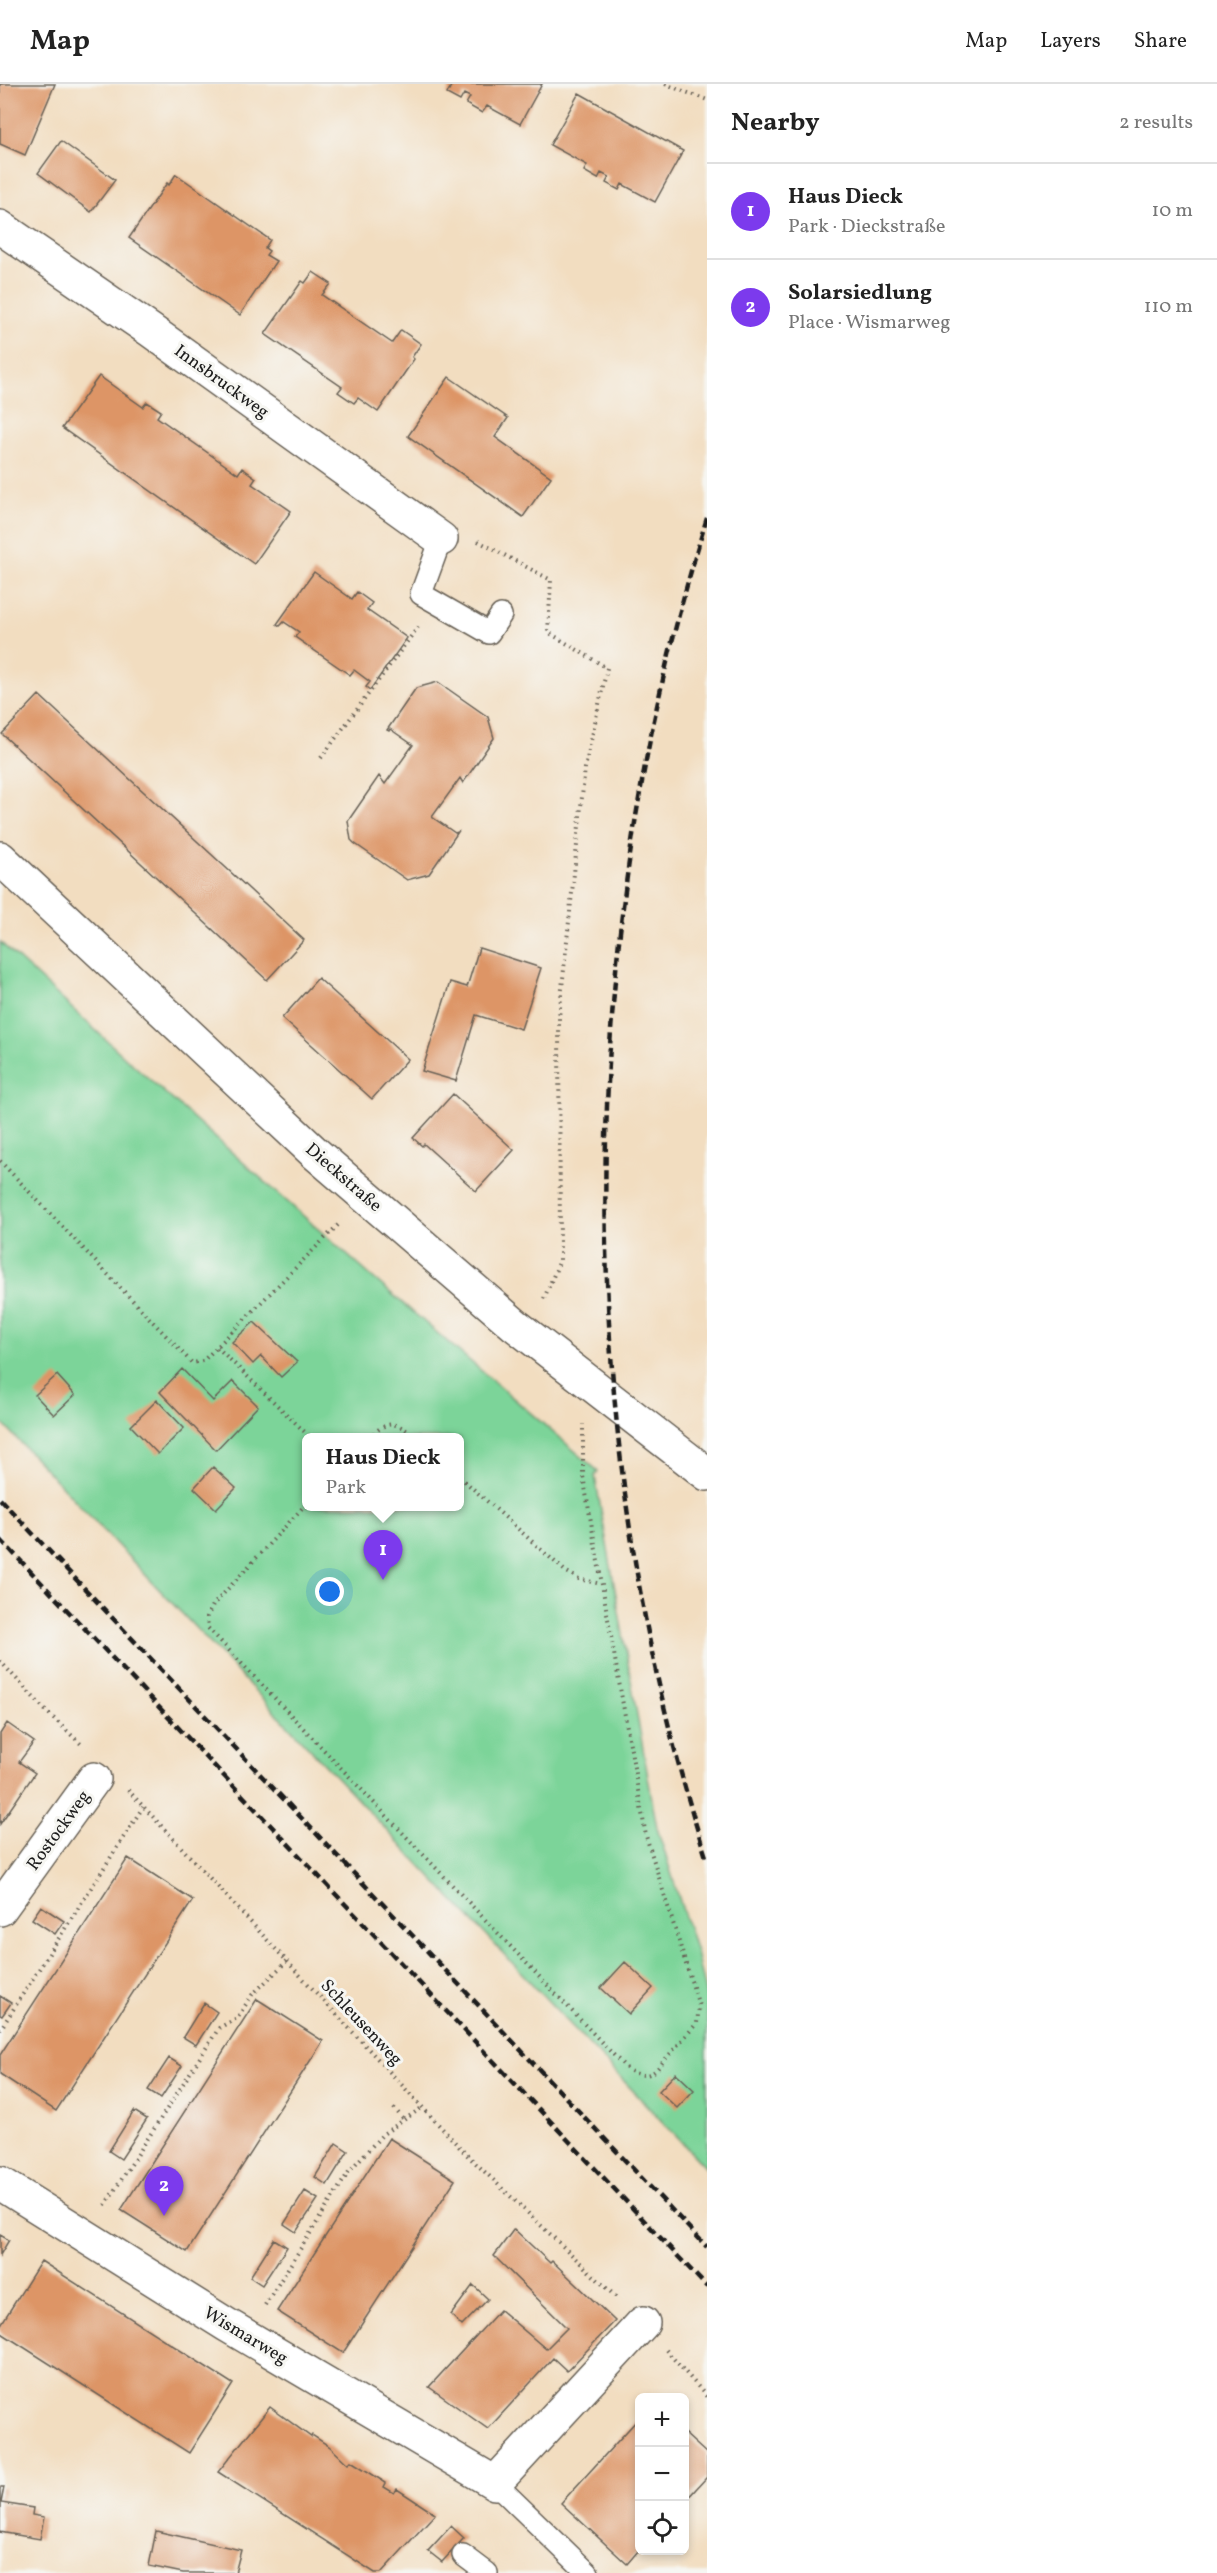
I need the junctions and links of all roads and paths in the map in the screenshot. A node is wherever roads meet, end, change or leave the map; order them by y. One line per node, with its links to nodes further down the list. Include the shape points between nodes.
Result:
1 (664, 84): 2 (path)
2 (707, 100)
3 (0, 227): 4 (street, Innsbruckweg)
4 (441, 539): 5 (lane, via 421,594); 11 (path, via 462,532 551,580 548,632 607,668 585,768 559,1017 560,1260 539,1310)
5 (436, 603): 6 (lane, via 489,633); 7 (path)
6 (501, 615)
7 (321, 759)
8 (0, 858): 10 (street, Dieckstraße)
9 (0, 1161): 12 (path, via 188,1360 203,1361)
10 (365, 1196): 11 (street, Dieckstraße); 12 (path)
11 (515, 1325): 13 (street, Dieckstraße)
12 (217, 1347): 14 (path)
13 (589, 1382): 17 (street, Dieckstraße); 20 (path, via 583,1417 583,1476)
14 (307, 1433)
15 (373, 1433): 16 (path, via 391,1424)
16 (411, 1433)
17 (707, 1474)
18 (464, 1481): 20 (path, via 565,1571)
19 (302, 1508): 20 (path, via 213,1605 207,1617 208,1628 627,2069 644,2075 656,2070 692,2030 699,2012 646,1836)
20 (601, 1584)
21 (0, 1661): 22 (path, Schleusenweg)
22 (101, 1771): 23 (path, Schleusenweg); 24 (street, Rostockweg)
23 (144, 1807): 25 (path, Schleusenweg); 26 (path)
24 (0, 1909)
25 (287, 1961): 27 (path, Schleusenweg); 31 (path, via 252,1995 237,2018 219,2028)
26 (0, 2030)
27 (423, 2107): 29 (path); 32 (path, Schleusenweg, via 465,2153)
28 (394, 2108): 29 (path)
29 (404, 2120): 33 (path, via 383,2134 350,2170)
30 (0, 2183): 31 (street, Wismarweg)
31 (85, 2236): 33 (street, Wismarweg)
32 (643, 2323): 34 (path, Schleusenweg); 35 (street)
33 (246, 2336): 35 (street, Wismarweg)
34 (707, 2397)
35 (495, 2483): 38 (lane, Wismarweg)
36 (463, 2555): 37 (lane)
37 (487, 2573)
38 (588, 2573)

